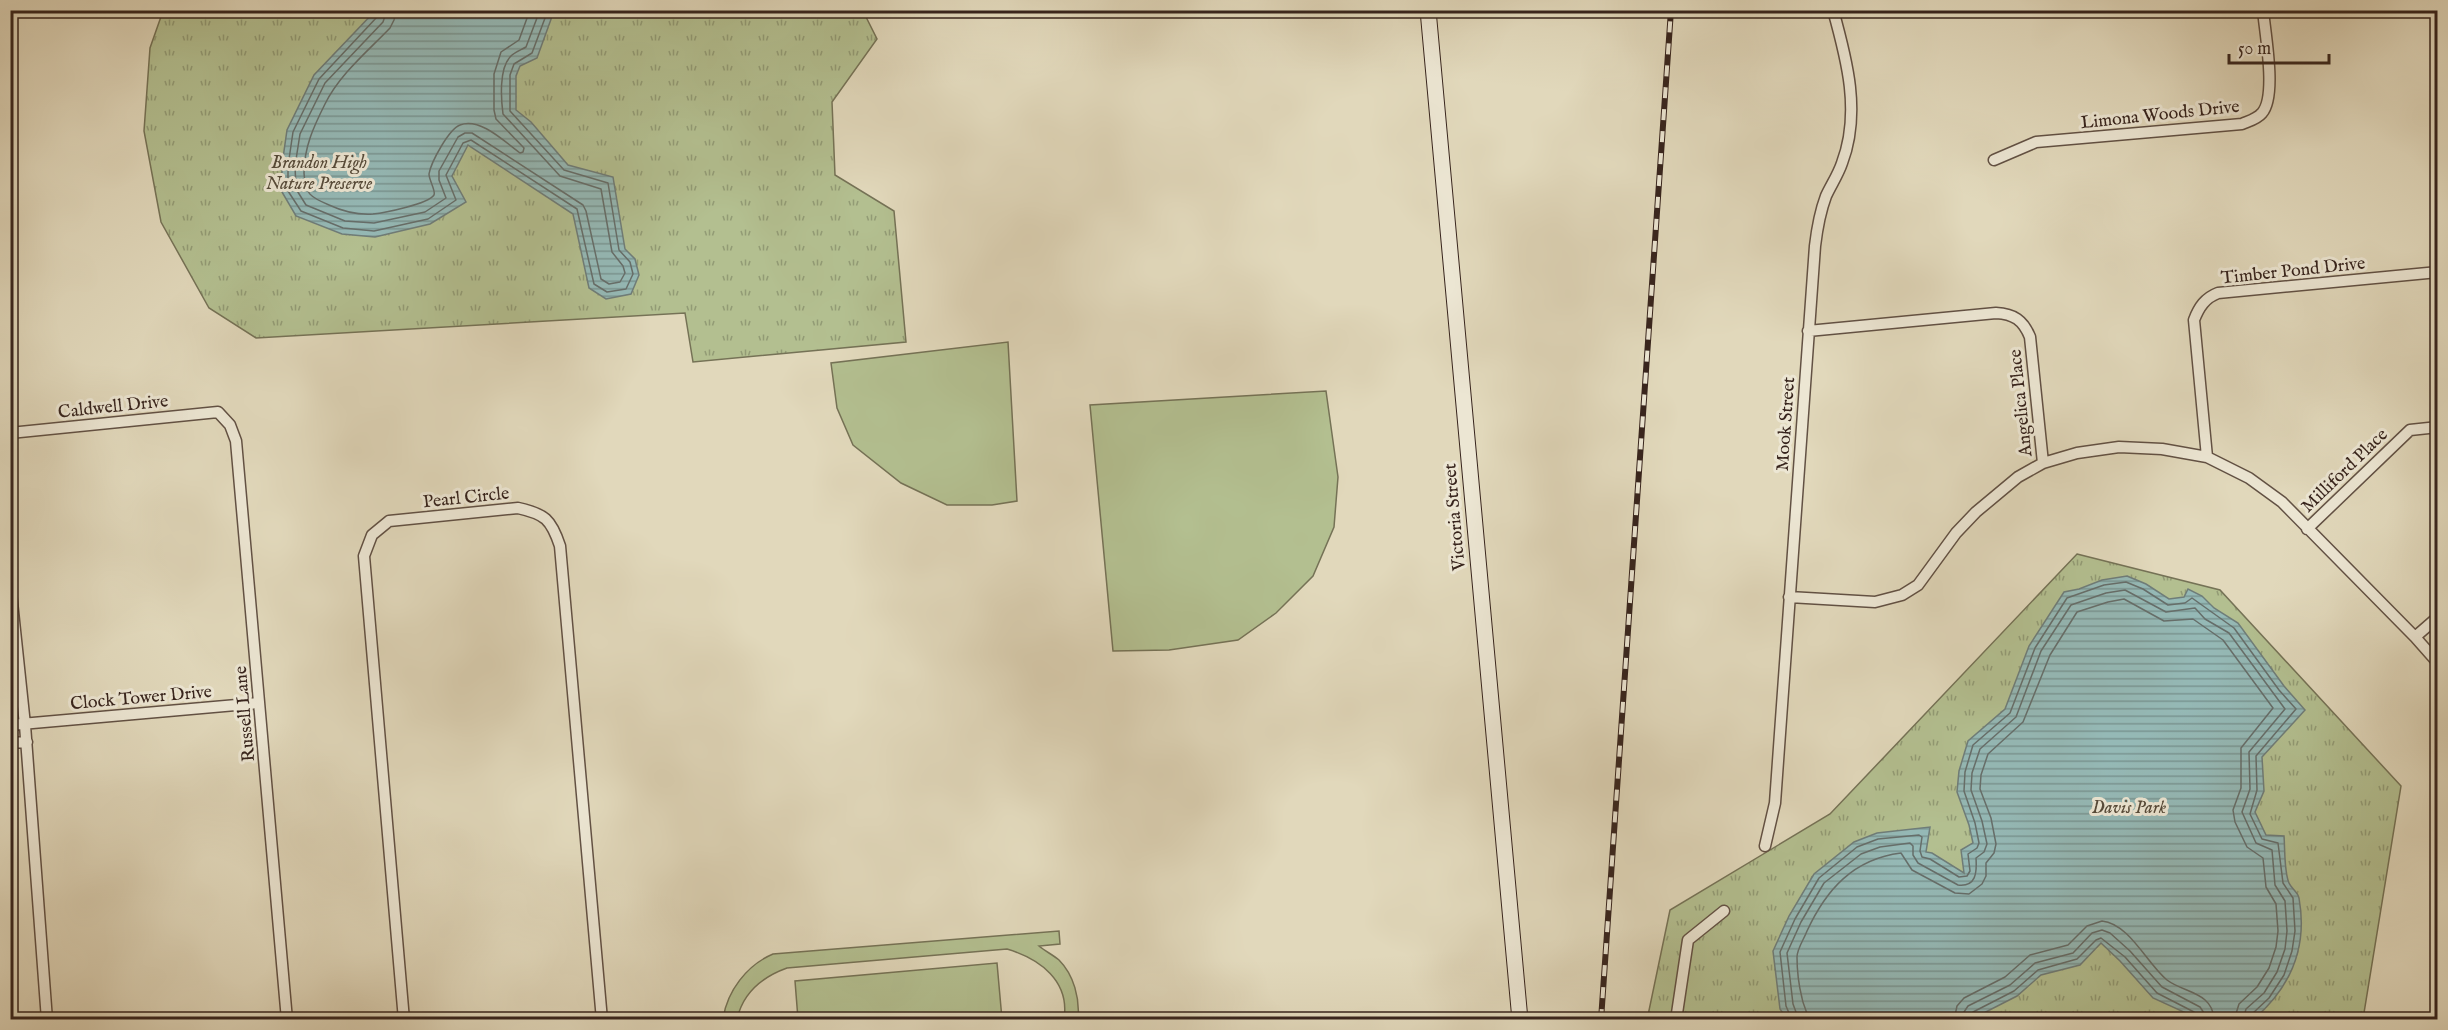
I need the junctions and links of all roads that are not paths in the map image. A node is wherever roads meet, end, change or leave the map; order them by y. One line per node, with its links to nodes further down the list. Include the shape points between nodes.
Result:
1 (1428, 10): 29 (street, Victoria Street)
2 (1833, 10): 6 (street, Mook Street, via 1847,60 1851,125 1842,162 1819,220)
3 (2263, 10): 4 (street, Limona Woods Drive, via 2270,89 2268,103 2253,120 2036,142)
4 (1994, 160)
5 (2438, 272): 10 (street, Timber Pond Drive, via 2209,297 2194,320)
6 (1808, 331): 11 (street, Angelica Place, via 1996,313 2017,317 2030,337); 14 (street, Mook Street)
7 (218, 412): 9 (street, Caldwell Drive); 18 (street, Russell Lane, via 230,425 236,441)
8 (2438, 427): 12 (street, Milliford Place, via 2410,430)
9 (10, 433)
10 (2207, 457): 11 (street, via 2162,448 2120,447); 12 (street, via 2248,478 2282,502)
11 (2043, 463): 14 (street, Angelica Place, via 2018,477 1976,512 1918,585 1902,595 1875,602)
12 (2307, 529): 16 (street)
13 (10, 583): 20 (street)
14 (1789, 597): 23 (street, Mook Street, via 1775,803)
15 (2438, 616): 16 (street)
16 (2415, 637): 17 (street)
17 (2438, 663)
18 (259, 703): 20 (street, Clock Tower Drive); 26 (street, Russell Lane)
19 (10, 725): 20 (street, Clock Tower Drive)
20 (25, 725): 21 (street)
21 (27, 742): 22 (street); 25 (street)
22 (10, 743)
23 (1765, 846)
24 (1724, 911): 30 (street, via 1689,940)
25 (47, 1020)
26 (287, 1020)
27 (404, 1020): 28 (street, Pearl Circle, via 364,556 372,535 389,521 518,507 536,512 552,523 560,546)
28 (602, 1020)
29 (1520, 1020)
30 (1676, 1020)

